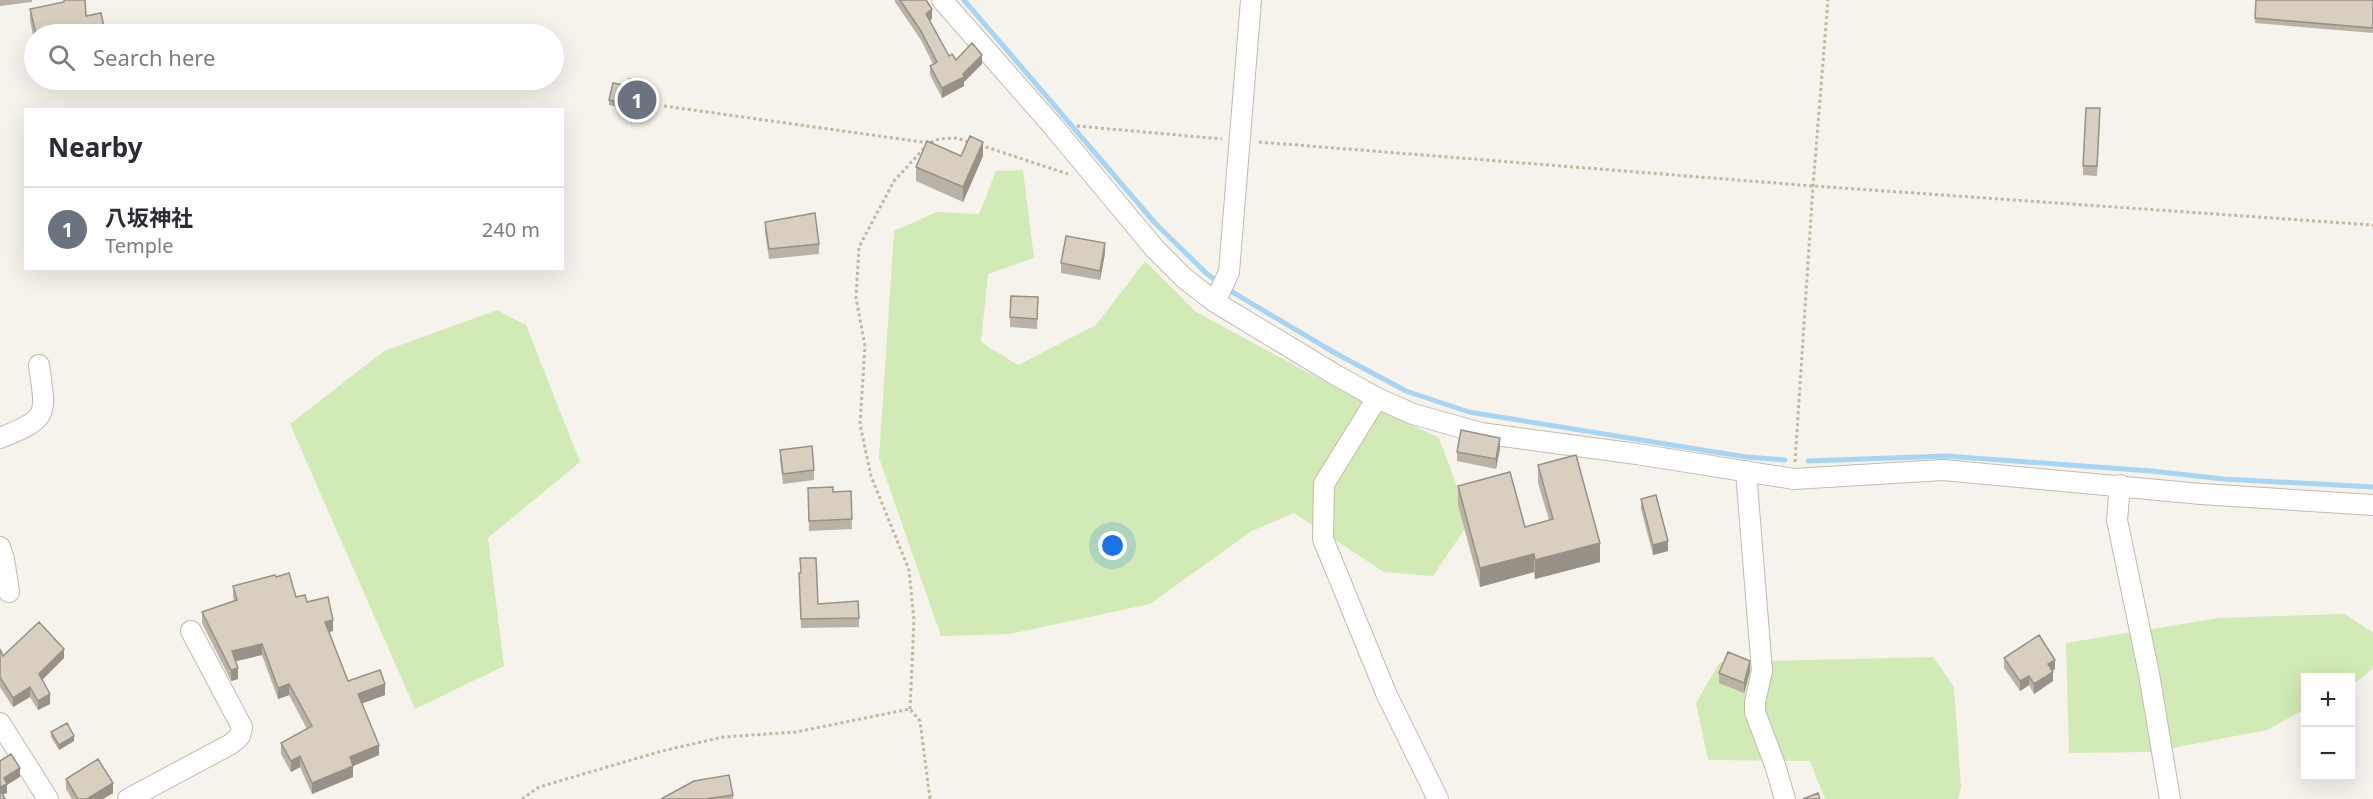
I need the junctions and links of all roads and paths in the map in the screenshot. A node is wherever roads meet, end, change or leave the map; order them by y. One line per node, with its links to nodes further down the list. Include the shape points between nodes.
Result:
1 (942, 0): 8 (street)
2 (1251, 0): 6 (street)
3 (1828, 0): 9 (path)
4 (664, 106): 7 (path)
5 (1079, 126): 6 (path)
6 (1238, 140): 9 (path); 11 (street, via 1229,272)
7 (929, 143): 8 (path, via 957,138); 22 (path, via 894,181 859,247 856,298 865,346 860,424 871,476 909,570 914,620)
8 (1098, 183): 11 (street, via 1184,278)
9 (1813, 186): 10 (path); 16 (path)
10 (2373, 225)
11 (1220, 291): 13 (street)
12 (39, 365): 14 (street, via 43,414 36,422)
13 (1377, 398): 15 (street, via 1413,414 1481,433); 28 (street, via 1324,484 1323,539 1386,693)
14 (0, 438)
15 (1746, 471): 16 (street); 29 (street, via 1762,671 1755,712)
16 (1794, 479): 17 (street, via 1943,470)
17 (2120, 485): 18 (street); 30 (street, via 2117,520)
18 (2373, 505)
19 (0, 547): 20 (street)
20 (9, 592)
21 (191, 631): 25 (street, via 242,727 240,736)
22 (910, 709): 26 (path, via 796,732 723,737 662,751 539,788); 27 (path, via 920,721)
23 (0, 723): 24 (street)
24 (48, 799)
25 (128, 799)
26 (522, 799)
27 (930, 799)
28 (1438, 799)
29 (1785, 799)
30 (2170, 799)

